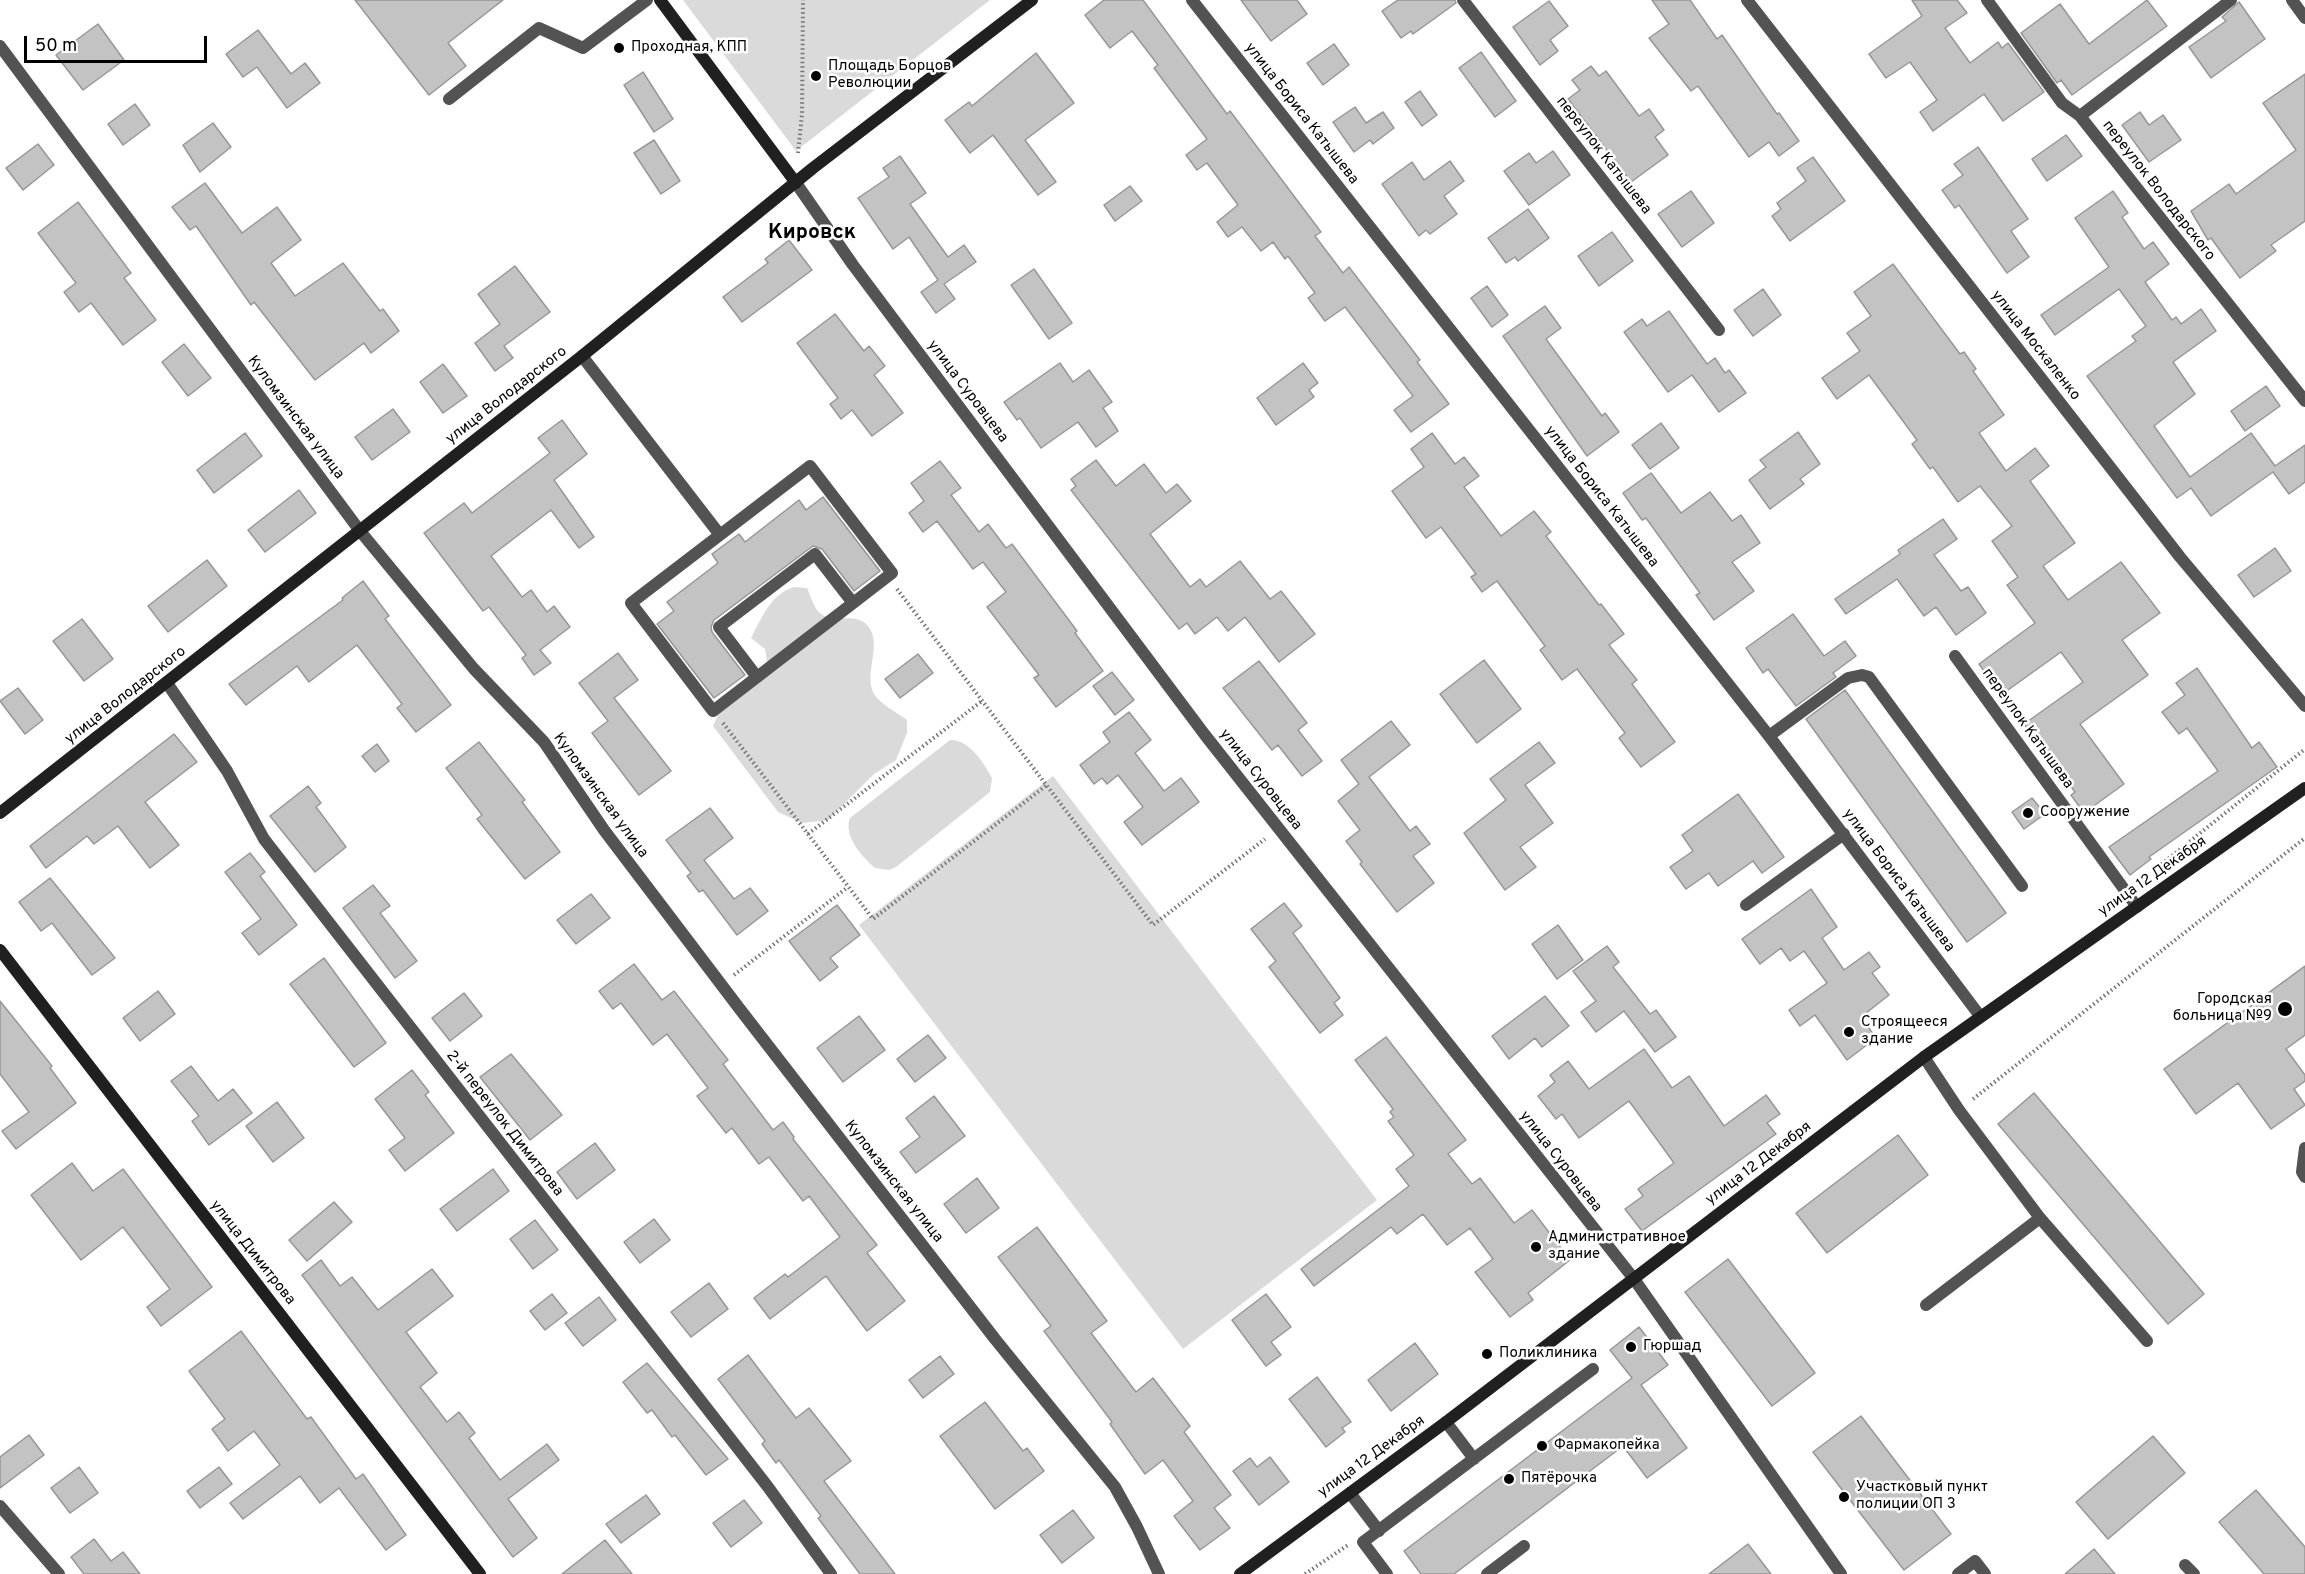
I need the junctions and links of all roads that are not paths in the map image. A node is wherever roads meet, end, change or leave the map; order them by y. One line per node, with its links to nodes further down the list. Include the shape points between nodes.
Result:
1 (646, 0): 12 (street, via 583,48 539,28)
2 (660, 0): 14 (main road, улица Суровцева)
3 (1032, 0): 14 (main road, улица Володарского)
4 (1192, 0): 25 (street, улица Бориса Катышева)
5 (1463, 0): 15 (street, переулок Катышева)
6 (1747, 0): 24 (street, улица Москаленко, via 2180,557)
7 (1986, 0): 13 (street, переулок Володарского, via 2062,103)
8 (2231, 0): 13 (street)
9 (2292, 0): 10 (street)
10 (2305, 18)
11 (0, 46): 18 (street, Куломзинская улица)
12 (449, 99)
13 (2080, 116): 17 (street, переулок Володарского)
14 (796, 183): 16 (main road, улица Володарского); 38 (street, улица Суровцева, via 896,323 1206,735)
15 (1719, 330)
16 (582, 356): 18 (main road, улица Володарского); 19 (street)
17 (2305, 401)
18 (360, 531): 23 (main road, улица Володарского); 51 (street, Куломзинская улица, via 474,669 544,742 604,830 721,985 995,1339 1115,1487)
19 (720, 535): 20 (street, via 810,466 892,573); 22 (street, via 631,603 713,711)
20 (853, 603): 22 (street); 22 (street, via 815,554 728,620 719,627)
21 (1955, 656): 31 (street, переулок Катышева)
22 (757, 677)
23 (167, 683): 27 (main road, улица Володарского); 50 (street, 2-й переулок Димитрова, via 227,771 264,838 768,1487)
24 (2305, 706)
25 (1769, 736): 28 (street, улица Бориса Катышева); 29 (street, via 1848,678 1869,677)
26 (2305, 788): 31 (main road, улица 12 Декабря)
27 (0, 813)
28 (1844, 834): 30 (street); 33 (street, улица Бориса Катышева)
29 (2022, 886)
30 (1746, 905)
31 (2137, 907): 33 (main road, улица 12 Декабря)
32 (0, 950): 49 (main road, улица Димитрова)
33 (1980, 1016): 34 (main road, улица 12 Декабря)
34 (1924, 1057): 37 (street); 38 (main road, улица 12 Декабря)
35 (2305, 1148): 36 (street)
36 (2305, 1178)
37 (2040, 1218): 39 (street); 40 (street)
38 (1634, 1279): 42 (main road, улица 12 Декабря); 55 (street, улица Суровцева)
39 (1926, 1305)
40 (2147, 1341)
41 (1593, 1369): 43 (street)
42 (1446, 1422): 43 (street); 44 (main road, улица 12 Декабря)
43 (1474, 1459): 46 (street)
44 (1350, 1493): 46 (street); 52 (main road, улица 12 Декабря)
45 (0, 1506): 48 (street)
46 (1378, 1531): 53 (street, via 1363,1542)
47 (1524, 1546): 54 (street)
48 (59, 1574)
49 (480, 1574)
50 (831, 1574)
51 (1158, 1574)
52 (1240, 1574)
53 (1387, 1574)
54 (1487, 1574)
55 (1841, 1574)
56 (1958, 1574): 57 (street, via 1975,1561)
57 (1985, 1574)

